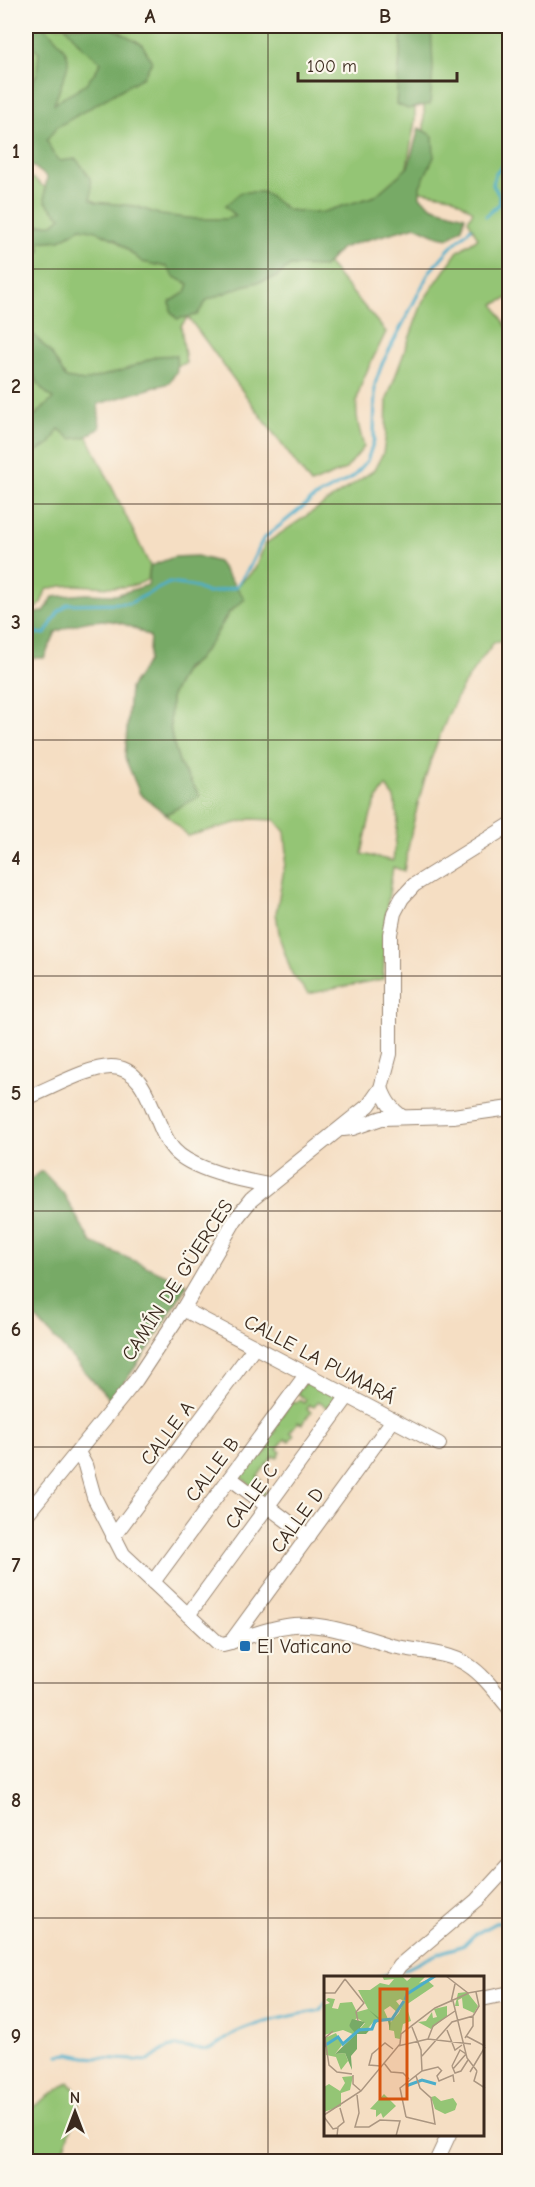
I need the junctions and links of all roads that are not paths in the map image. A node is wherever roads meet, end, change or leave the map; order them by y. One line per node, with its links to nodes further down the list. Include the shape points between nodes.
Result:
1 (510, 825): 2 (street, CAMÍN DE GÜERCES, via 414,885 394,913 390,934 390,1054)
2 (381, 1088): 5 (street, via 392,1110); 6 (street, CAMÍN DE GÜERCES, via 369,1105)
3 (26, 1098): 7 (street, via 100,1068 126,1069 142,1085 164,1136 184,1159)
4 (510, 1108): 5 (street, via 453,1116)
5 (402, 1117): 6 (street)
6 (341, 1129): 7 (street, CAMÍN DE GÜERCES)
7 (268, 1185): 8 (street, CAMÍN DE GÜERCES, via 235,1220)
8 (183, 1309): 12 (street, CALLE LA PUMARÁ); 14 (street, CAMÍN DE GÜERCES, via 136,1380)
9 (251, 1352): 18 (street, CALLE A)
10 (303, 1379): 15 (street, CALLE B)
11 (345, 1400): 16 (street, CALLE C)
12 (393, 1420): 13 (street, CALLE LA PUMARÁ); 19 (street, CALLE D)
13 (439, 1444)
14 (78, 1452): 17 (street, CAMÍN DE GÜERCES); 18 (street)
15 (230, 1478): 16 (street); 20 (street, CALLE B)
16 (268, 1506): 19 (street); 21 (street, CALLE C)
17 (26, 1515)
18 (113, 1537): 20 (street, via 123,1554)
19 (309, 1537): 22 (street, CALLE D)
20 (153, 1582): 21 (street)
21 (188, 1615): 22 (street, via 217,1642)
22 (231, 1642): 23 (street, via 271,1629 308,1626 440,1654 480,1673)
23 (510, 1709)
24 (510, 1864): 25 (street, via 477,1900)
25 (396, 1972)
26 (510, 1993): 27 (street)
27 (484, 1999)
28 (448, 2136): 29 (street)
29 (436, 2162)

